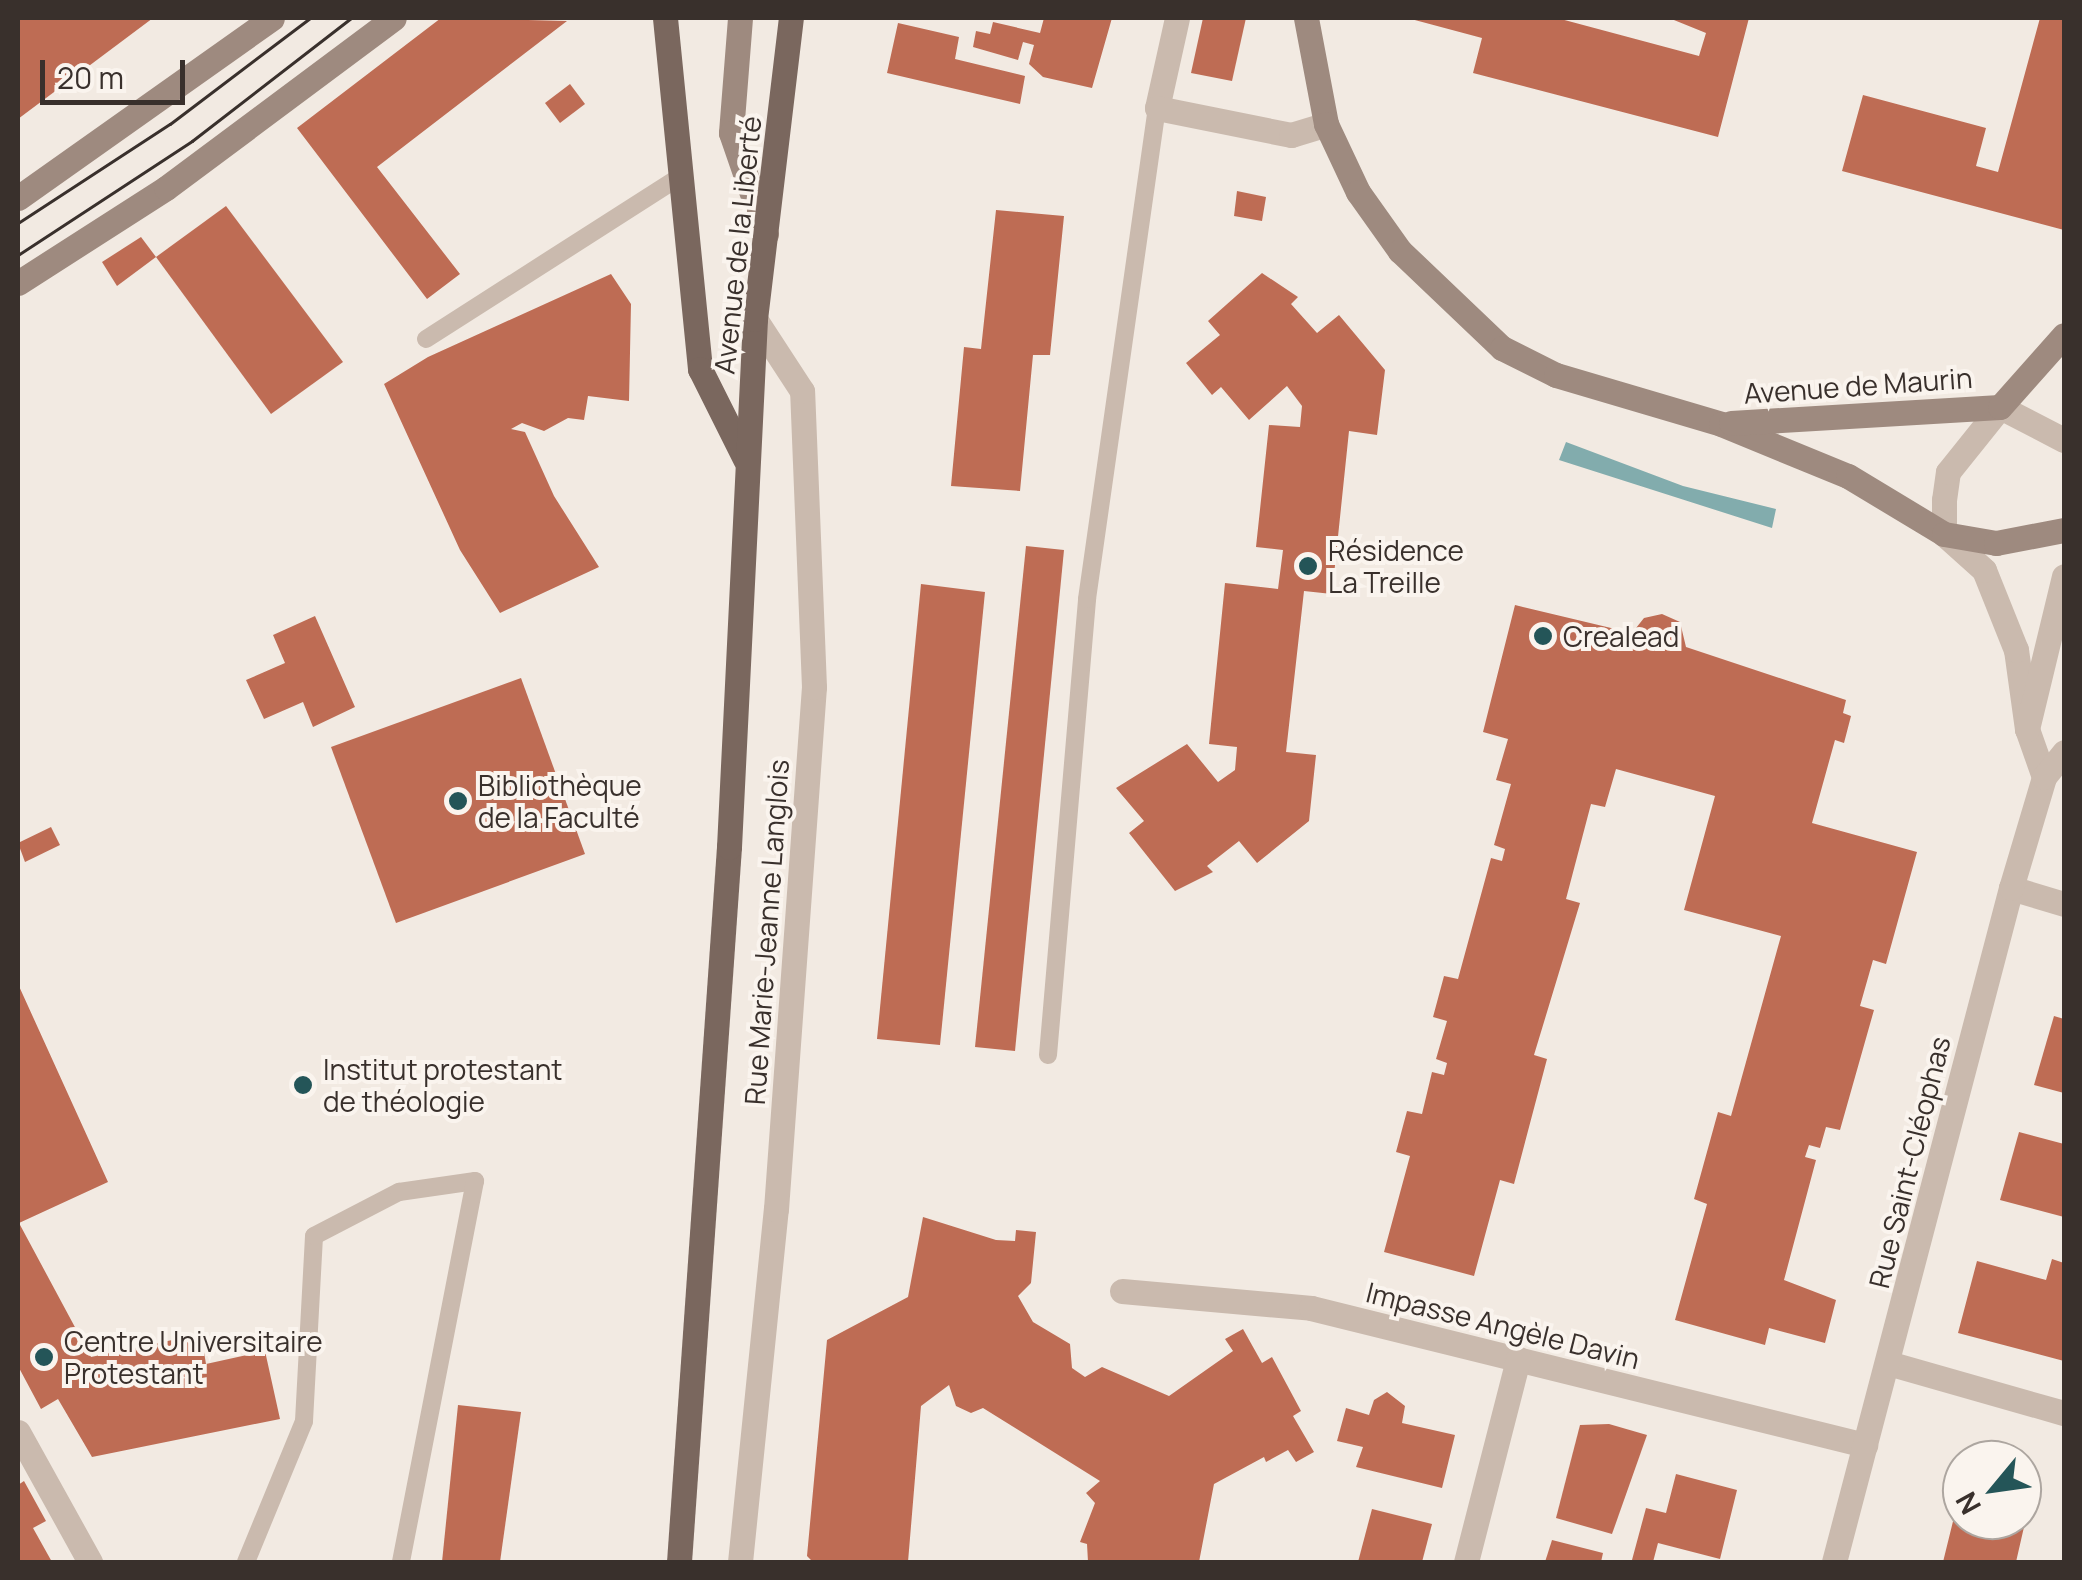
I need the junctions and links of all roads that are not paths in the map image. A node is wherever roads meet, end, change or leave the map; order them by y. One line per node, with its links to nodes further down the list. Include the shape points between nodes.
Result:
1 (272, 18): 11 (street)
2 (394, 18): 13 (street, via 166,188)
3 (665, 18): 10 (main road)
4 (740, 18): 12 (street, via 731,134)
5 (1177, 18): 8 (street)
6 (1306, 18): 9 (street, Avenue de Maurin)
7 (796, 23): 12 (main road, Avenue de la Liberté)
8 (1158, 108): 9 (street, via 1291,135); 29 (lane, via 1087,599)
9 (1326, 124): 18 (street, Avenue de Maurin, via 1358,192 1400,251 1502,348 1629,401)
10 (681, 176): 16 (lane); 20 (main road, via 700,368)
11 (18, 198)
12 (766, 234): 14 (main road, Avenue de la Liberté)
13 (18, 283)
14 (755, 318): 20 (main road, Avenue de la Liberté); 40 (street, Rue Marie-Jeanne Langlois, via 802,391 814,687 776,1208)
15 (2064, 335): 17 (street, Avenue de Maurin)
16 (426, 339)
17 (2000, 407): 18 (street, Avenue de Maurin); 19 (street, Avenue de Maurin); 22 (street, Avenue de Maurin, via 1948,472)
18 (1721, 424): 22 (street, Avenue de Maurin, via 1848,476)
19 (2064, 440)
20 (748, 464): 39 (main road, Avenue de la Liberté, via 728,866)
21 (2064, 530): 22 (street, Avenue de Maurin, via 1996,543)
22 (1944, 534): 24 (street, Avenue de Maurin, via 1984,570 1999,605 2016,650)
23 (2064, 576): 24 (street)
24 (2027, 729): 26 (street, Avenue de Maurin)
25 (2064, 752): 26 (street)
26 (2044, 776): 27 (street, Rue Saint-Cléophas)
27 (2012, 888): 28 (street); 32 (street, Rue Saint-Cléophas)
28 (2064, 904)
29 (1048, 1054)
30 (1122, 1291): 31 (street, Impasse Angèle Davin, via 1311,1308)
31 (1518, 1360): 35 (street, Impasse Angèle Davin); 41 (street)
32 (1888, 1363): 33 (street); 35 (street, Rue Saint-Cléophas)
33 (2064, 1413)
34 (18, 1432): 36 (street)
35 (1865, 1445): 42 (street, Rue Saint-Cléophas)
36 (90, 1562)
37 (246, 1562): 38 (lane, via 304,1421 314,1236 399,1192 475,1181)
38 (401, 1562)
39 (678, 1562)
40 (740, 1562)
41 (1466, 1562)
42 (1834, 1562)

